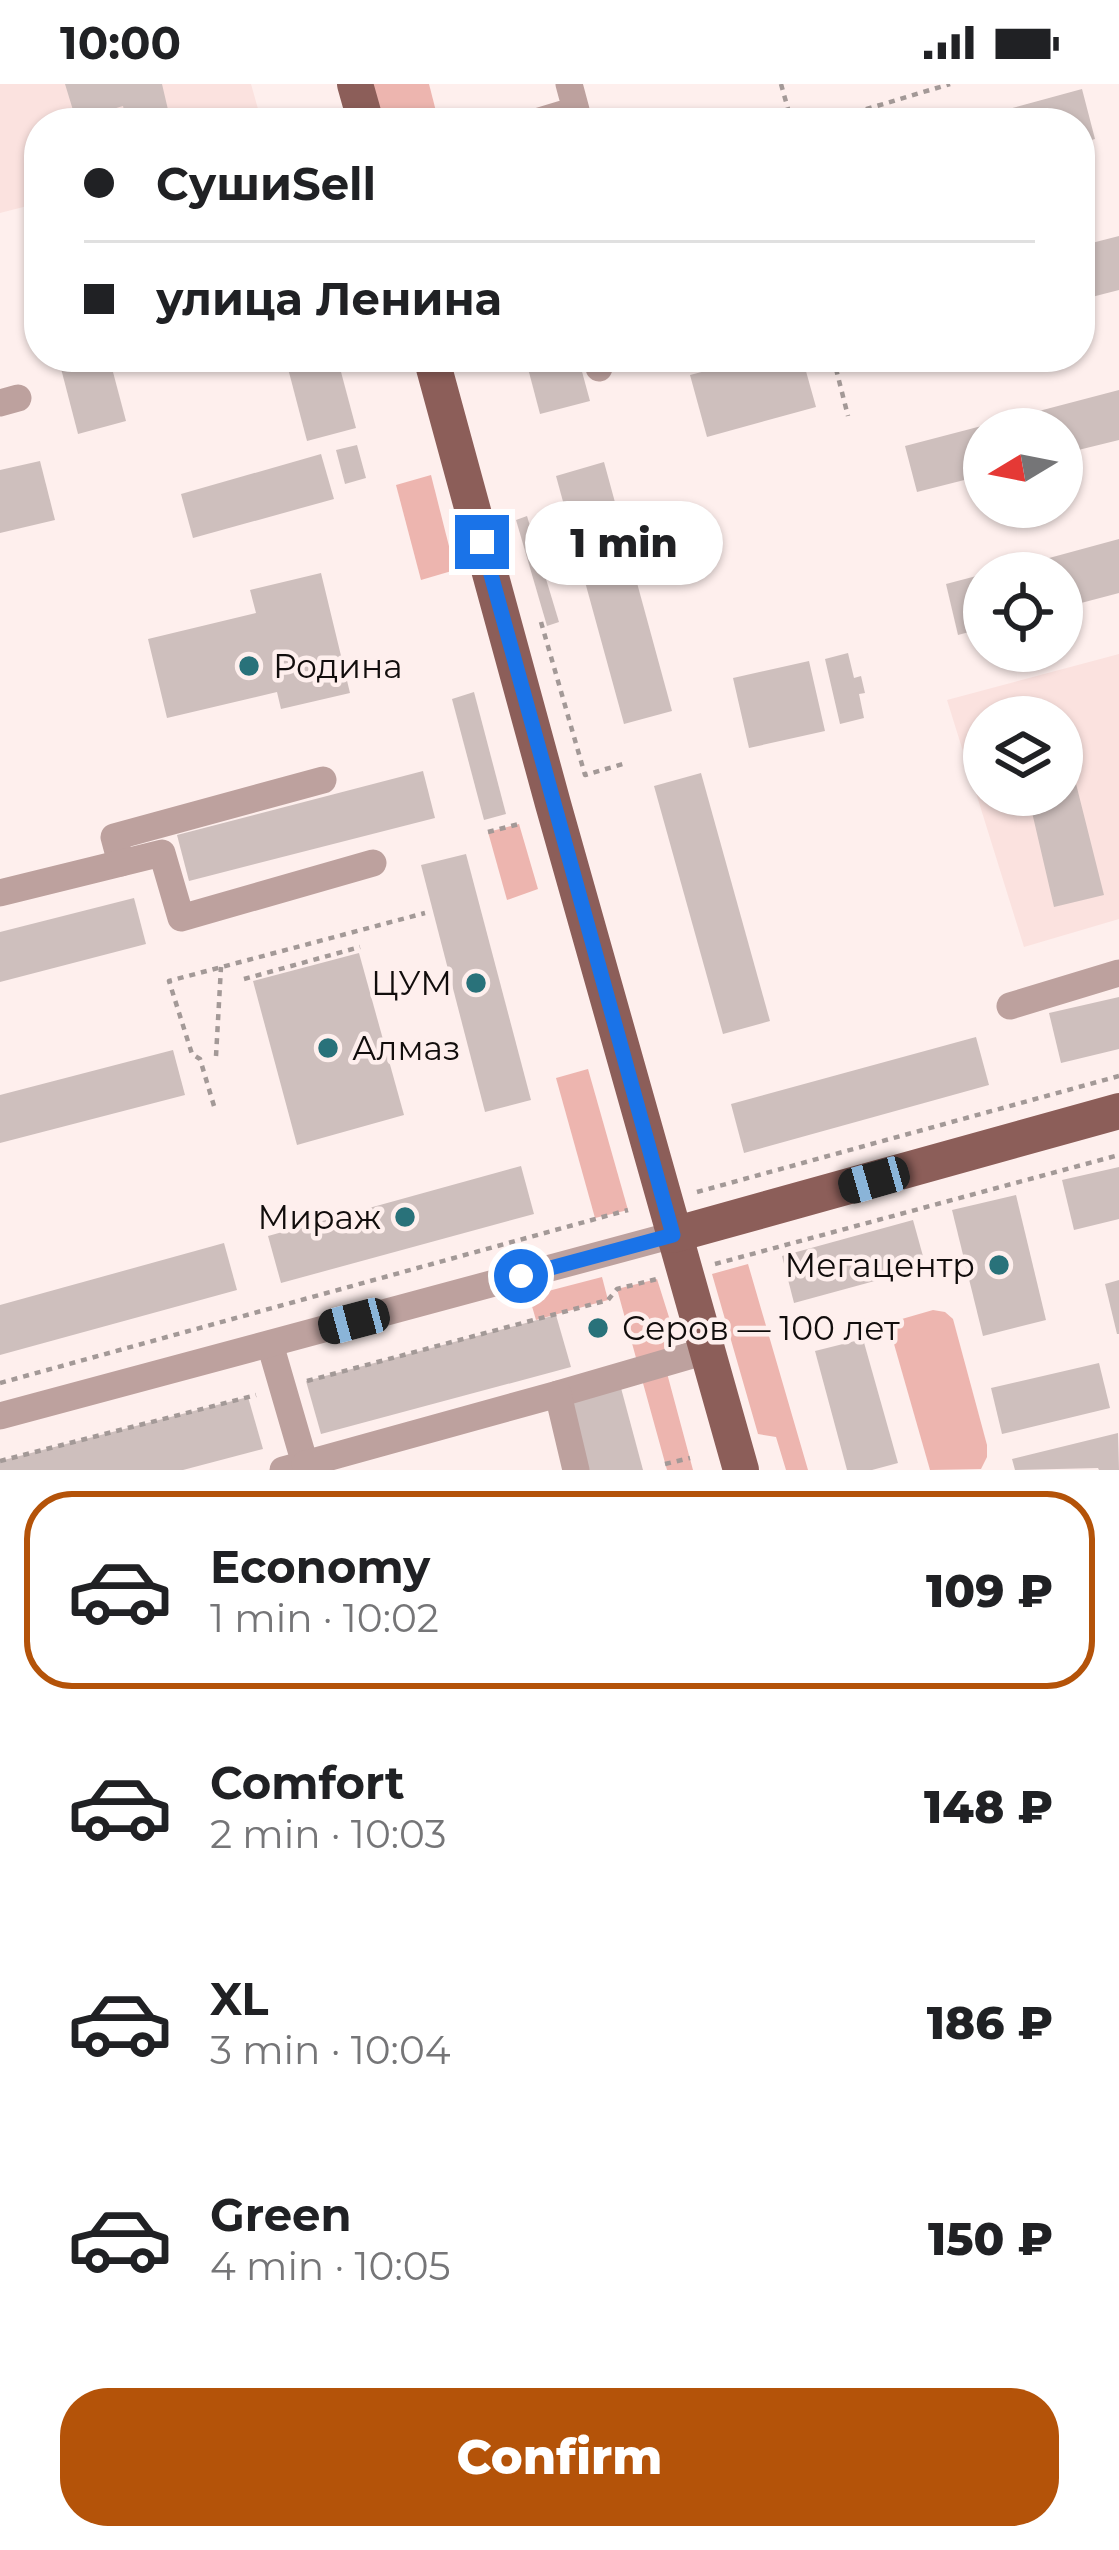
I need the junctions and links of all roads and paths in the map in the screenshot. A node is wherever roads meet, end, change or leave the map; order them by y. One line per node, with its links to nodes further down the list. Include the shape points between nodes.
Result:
1 (950, 84): 2 (path)
2 (870, 108)
3 (435, 372): 31 (main road)
4 (837, 372): 5 (path)
5 (848, 416)
6 (541, 622): 7 (path, via 585,775)
7 (623, 764)
8 (323, 780): 11 (street, via 114,837)
9 (519, 824): 10 (path)
10 (488, 832)
11 (121, 863): 12 (street, via 162,853 181,918); 13 (street)
12 (373, 863)
13 (0, 892)
14 (425, 913): 15 (path)
15 (340, 936): 17 (path); 18 (path)
16 (360, 947): 17 (path)
17 (345, 952): 21 (path)
18 (256, 958): 19 (path); 21 (path)
19 (221, 967): 24 (path); 26 (path, via 169,981)
20 (1119, 973): 23 (street)
21 (261, 974): 22 (path)
22 (244, 979)
23 (1010, 1006)
24 (216, 1056)
25 (1119, 1076): 29 (path)
26 (214, 1106)
27 (1119, 1111): 31 (main road)
28 (1119, 1155): 32 (path)
29 (698, 1192)
30 (628, 1210): 36 (path)
31 (673, 1235): 34 (street); 35 (main road)
32 (715, 1264)
33 (657, 1279): 37 (path, via 617,1289 608,1300)
34 (271, 1344): 37 (street); 39 (street)
35 (706, 1351): 38 (street); 45 (main road)
36 (0, 1382)
37 (283, 1388): 41 (path); 43 (street)
38 (558, 1394): 43 (street); 44 (street)
39 (0, 1416)
40 (690, 1458): 42 (path)
41 (0, 1461)
42 (665, 1464)
43 (294, 1467)
44 (576, 1470)
45 (741, 1470)

